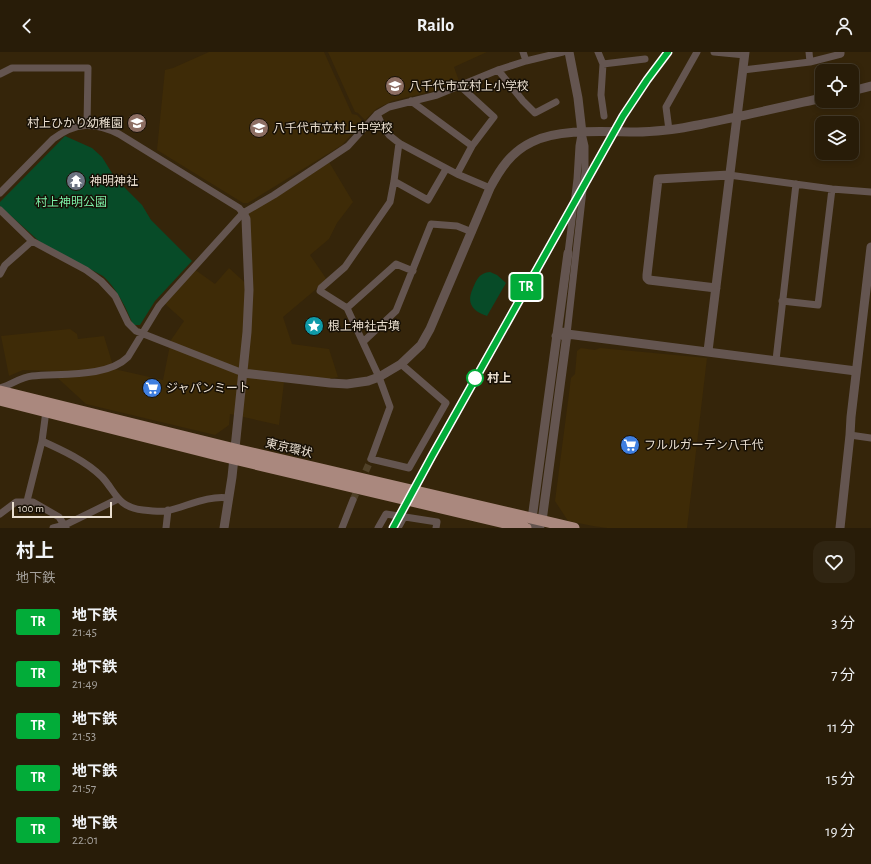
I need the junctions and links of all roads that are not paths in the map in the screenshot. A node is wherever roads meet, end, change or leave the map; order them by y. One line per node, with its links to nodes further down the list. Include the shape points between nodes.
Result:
1 (523, 52): 11 (street)
2 (563, 52): 11 (street)
3 (569, 52): 28 (street)
4 (598, 52): 13 (street)
5 (696, 52): 27 (street, via 666,106)
6 (714, 52): 9 (street)
7 (809, 52): 12 (street)
8 (841, 52): 12 (street)
9 (745, 53): 15 (street)
10 (645, 59): 13 (street)
11 (526, 61): 14 (street)
12 (810, 62): 15 (street)
13 (602, 64): 24 (street, via 601,95)
14 (498, 70): 17 (street); 22 (street, via 535,113)
15 (743, 70): 25 (street)
16 (0, 74): 26 (street, via 12,68 88,68)
17 (459, 85): 21 (street, via 437,95); 30 (street, via 494,117)
18 (871, 86): 19 (street)
19 (859, 89)
20 (815, 100): 25 (street)
21 (411, 101): 23 (street, via 389,107); 30 (street)
22 (556, 102)
23 (377, 114): 29 (street, via 389,135); 41 (street, via 348,146 274,195)
24 (604, 116)
25 (738, 117): 27 (street); 33 (street)
26 (87, 125): 39 (street, via 61,133); 41 (street, via 119,134)
27 (669, 130): 28 (street)
28 (582, 133): 36 (street, via 546,136 531,142 513,154 499,171); 45 (street, via 578,146 577,179); 53 (street, via 585,172)
29 (399, 143): 31 (street); 34 (street)
30 (472, 146): 32 (street)
31 (446, 169): 32 (street); 34 (street, via 428,200)
32 (457, 174): 36 (street)
33 (729, 175): 35 (street); 48 (street); 48 (street, via 658,178 647,278)
34 (394, 181): 50 (street, via 390,202 345,267 321,288 320,291)
35 (796, 184): 37 (street); 49 (street)
36 (490, 188): 42 (street)
37 (832, 189): 38 (street); 49 (street, via 818,304)
38 (871, 192)
39 (0, 193)
40 (0, 210): 43 (street)
41 (243, 212): 51 (street, via 159,306); 59 (street, via 246,219 249,290)
42 (472, 232): 46 (street, via 457,226 431,224); 57 (street, via 430,329 421,345)
43 (32, 241): 47 (street, via 4,265); 51 (street, via 101,281 115,296 128,323)
44 (871, 247): 58 (street)
45 (568, 253): 52 (street)
46 (412, 271): 50 (street, via 396,264); 54 (street, via 396,310)
47 (0, 274)
48 (716, 288): 55 (street)
49 (782, 301): 56 (street)
50 (347, 308): 54 (street)
51 (141, 333): 59 (street); 61 (street, via 128,357 118,366 73,374 32,376)
52 (557, 333): 53 (street); 75 (street)
53 (566, 334): 55 (street); 75 (street)
54 (363, 342): 60 (street)
55 (708, 351): 56 (street)
56 (776, 360): 58 (street)
57 (401, 364): 60 (street); 60 (street, via 446,403 409,468 371,459 390,407)
58 (856, 371): 64 (street)
59 (243, 373): 60 (street, via 335,384 356,383); 67 (street)
60 (379, 377)
61 (0, 389): 67 (highway, 東京環状)
62 (0, 400): 63 (highway, 東京環状)
63 (46, 411): 66 (street); 67 (highway, 東京環状)
64 (850, 435): 65 (street); 85 (street)
65 (871, 438)
66 (42, 441): 69 (street, via 88,466 102,477); 71 (street)
67 (235, 454): 68 (street); 75 (highway, 東京環状)
68 (230, 498): 72 (street, via 201,500); 79 (street)
69 (118, 499): 72 (street, via 140,510); 76 (street)
70 (353, 500): 80 (street)
71 (27, 501): 73 (street, via 16,502); 76 (street, via 59,517)
72 (168, 510): 78 (street)
73 (0, 514)
74 (404, 517): 81 (street, via 386,514); 82 (street); 83 (street, via 437,522)
75 (535, 525): 84 (highway, 東京環状)
76 (65, 527): 77 (street)
77 (53, 528)
78 (166, 528)
79 (224, 528)
80 (342, 528)
81 (378, 528)
82 (398, 528)
83 (436, 528)
84 (574, 528)
85 (840, 528)

